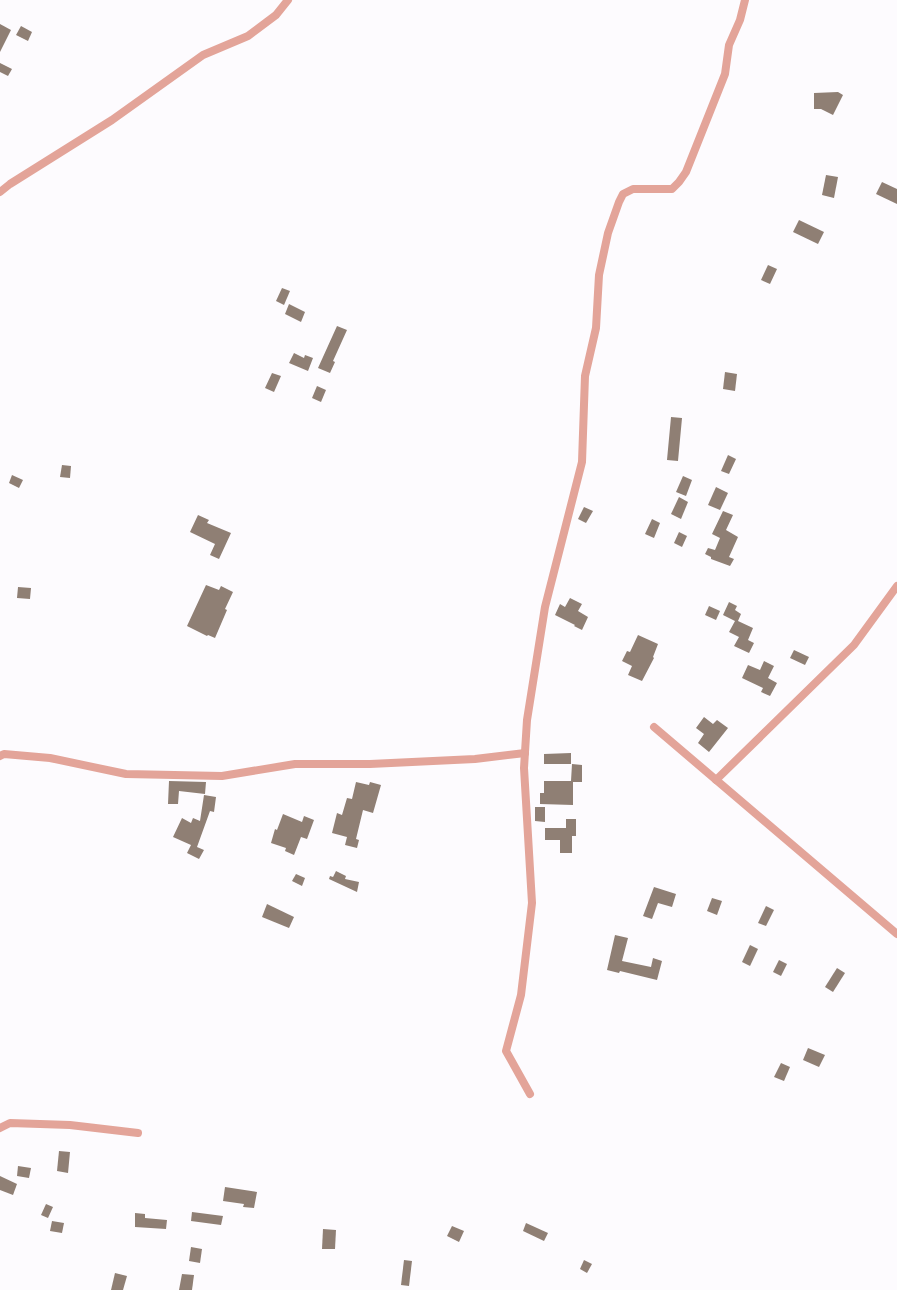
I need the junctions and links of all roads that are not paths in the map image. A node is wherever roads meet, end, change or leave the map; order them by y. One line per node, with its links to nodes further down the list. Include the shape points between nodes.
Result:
1 (288, 0): 3 (street, via 276,15 248,36 203,55)
2 (745, 0): 6 (street, via 729,45 724,74 686,172 672,189 633,189 623,194 608,233 599,275 596,328 585,376 582,462 545,607)
3 (0, 192)
4 (897, 586): 8 (street, via 854,645)
5 (654, 727): 8 (street)
6 (525, 753): 7 (street, via 381,764 295,764 222,776 126,774 50,758); 10 (street, via 532,903 520,995 506,1051)
7 (0, 756)
8 (716, 780): 9 (street)
9 (897, 934)
10 (530, 1094)
11 (0, 1128): 12 (street, via 10,1123 70,1125)
12 (138, 1133)

